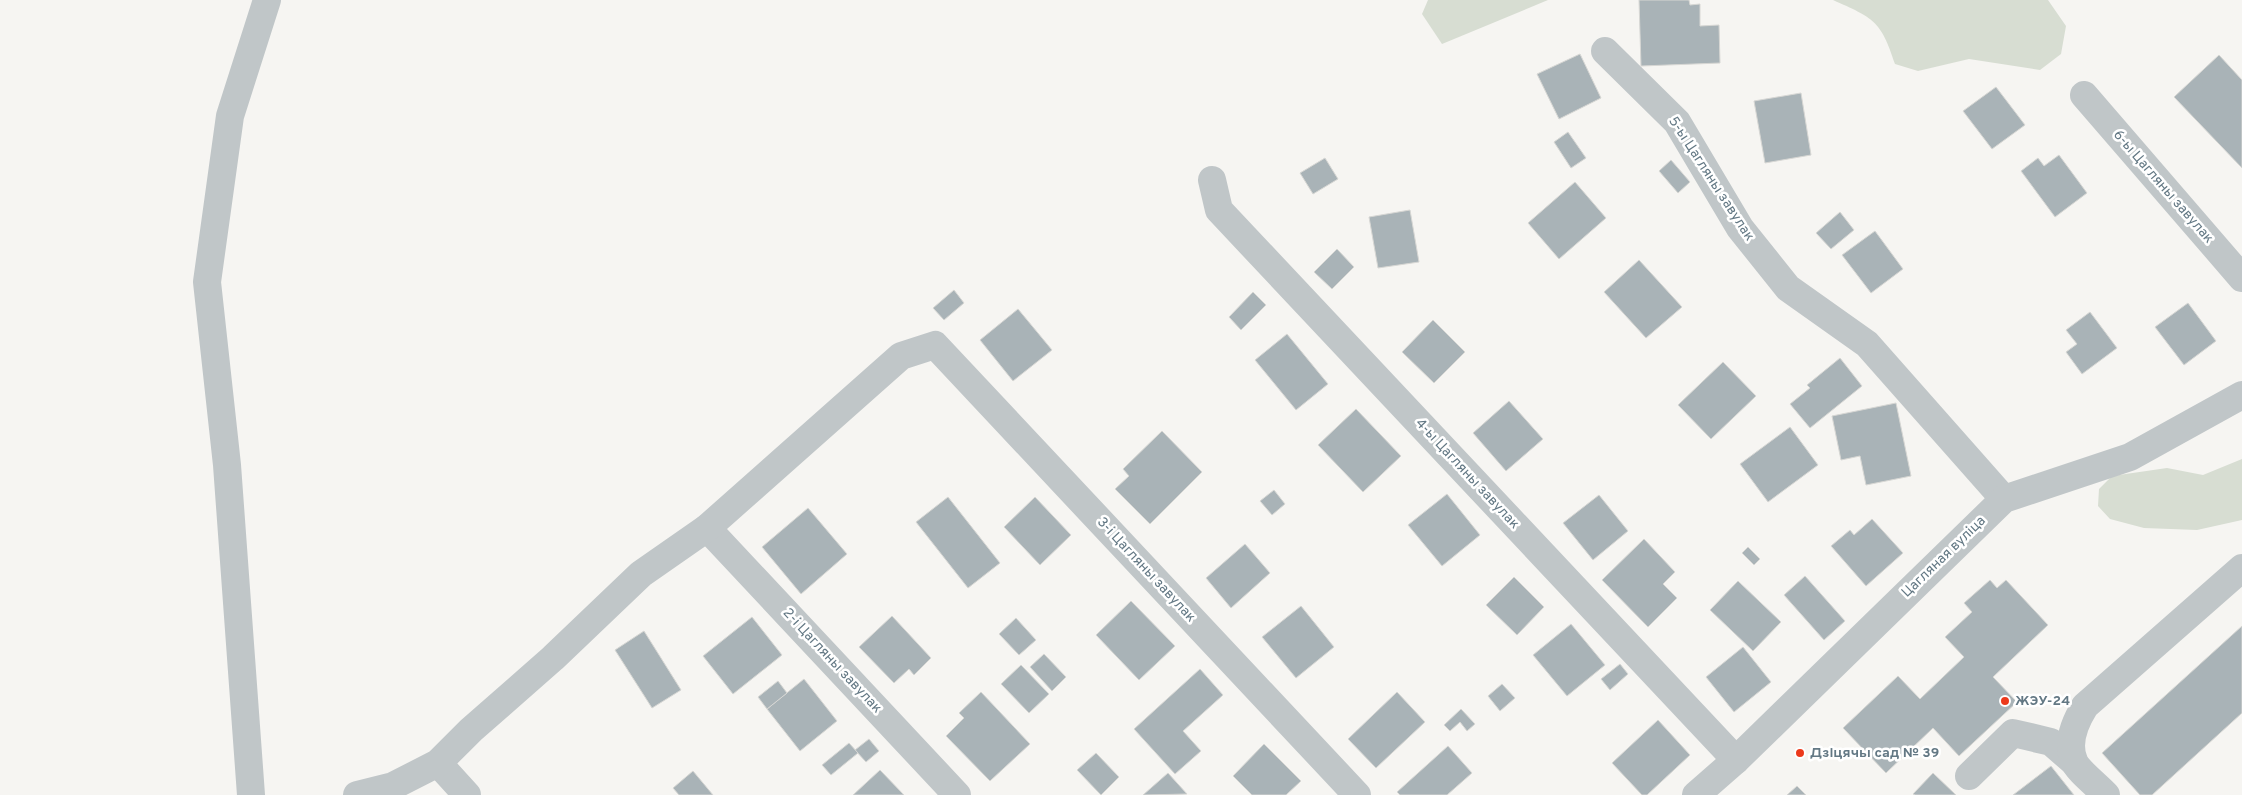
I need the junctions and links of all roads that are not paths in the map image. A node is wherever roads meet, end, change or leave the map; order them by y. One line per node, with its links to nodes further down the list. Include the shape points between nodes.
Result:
1 (267, 0): 14 (street, via 230,116 207,282 227,465)
2 (1605, 51): 7 (street, 5-ы Цагляны завулак, via 1678,122 1740,228 1788,288 1867,344)
3 (2084, 95): 5 (street, 6-ы Цагляны завулак)
4 (1212, 180): 10 (street, 4-ы Цагляны завулак, via 1219,210)
5 (2242, 278)
6 (2242, 395): 7 (street, Цагляная вуліца, via 2130,457)
7 (2004, 500): 10 (street, Цагляная вуліца)
8 (707, 528): 12 (street, via 641,574); 17 (street, 2-і Цагляны завулак); 18 (street, 3-і Цагляны завулак, via 901,356 935,345)
9 (2242, 568): 11 (street, via 2085,706 2075,721 2071,739)
10 (1736, 760): 19 (street, Цагляная вуліца)
11 (2074, 762): 13 (street, via 2051,742 2013,734); 20 (street)
12 (438, 764): 15 (street, via 393,786); 16 (street)
13 (1969, 776)
14 (251, 795)
15 (357, 795)
16 (467, 795)
17 (957, 795)
18 (1356, 795)
19 (1696, 795)
20 (2106, 795)

